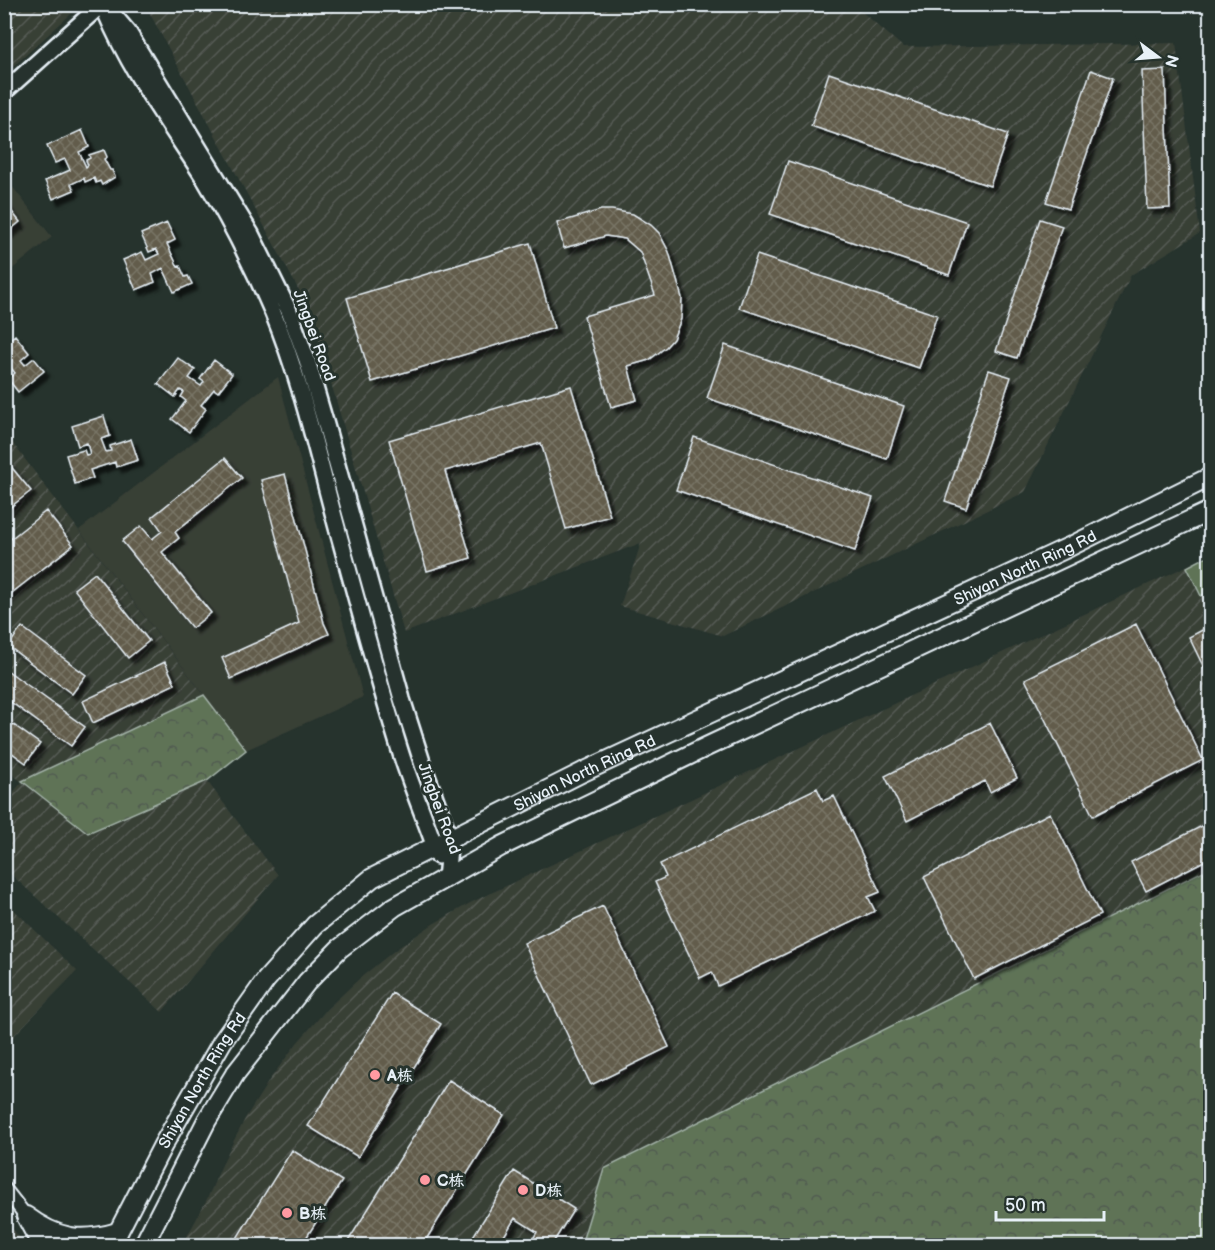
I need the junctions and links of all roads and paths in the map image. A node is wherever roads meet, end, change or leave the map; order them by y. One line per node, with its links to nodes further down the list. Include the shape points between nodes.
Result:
1 (103, 4): 2 (street); 5 (street, Jingbei Road, via 128,32 251,234 289,312 326,425)
2 (4, 92)
3 (1210, 477): 5 (main road, Shiyan North Ring Rd, via 1070,547)
4 (1210, 511): 6 (main road, Shiyan North Ring Rd, via 695,752 502,846)
5 (442, 842): 6 (street, Jingbei Road); 9 (main road, Shiyan North Ring Rd, via 372,878 315,925 266,980 222,1042)
6 (446, 879): 11 (main road, Shiyan North Ring Rd, via 394,907 339,949 285,1008 235,1074 207,1120)
7 (4, 1188): 8 (street)
8 (26, 1216): 9 (main road, via 60,1235); 10 (main road)
9 (114, 1239)
10 (42, 1245)
11 (143, 1245)

